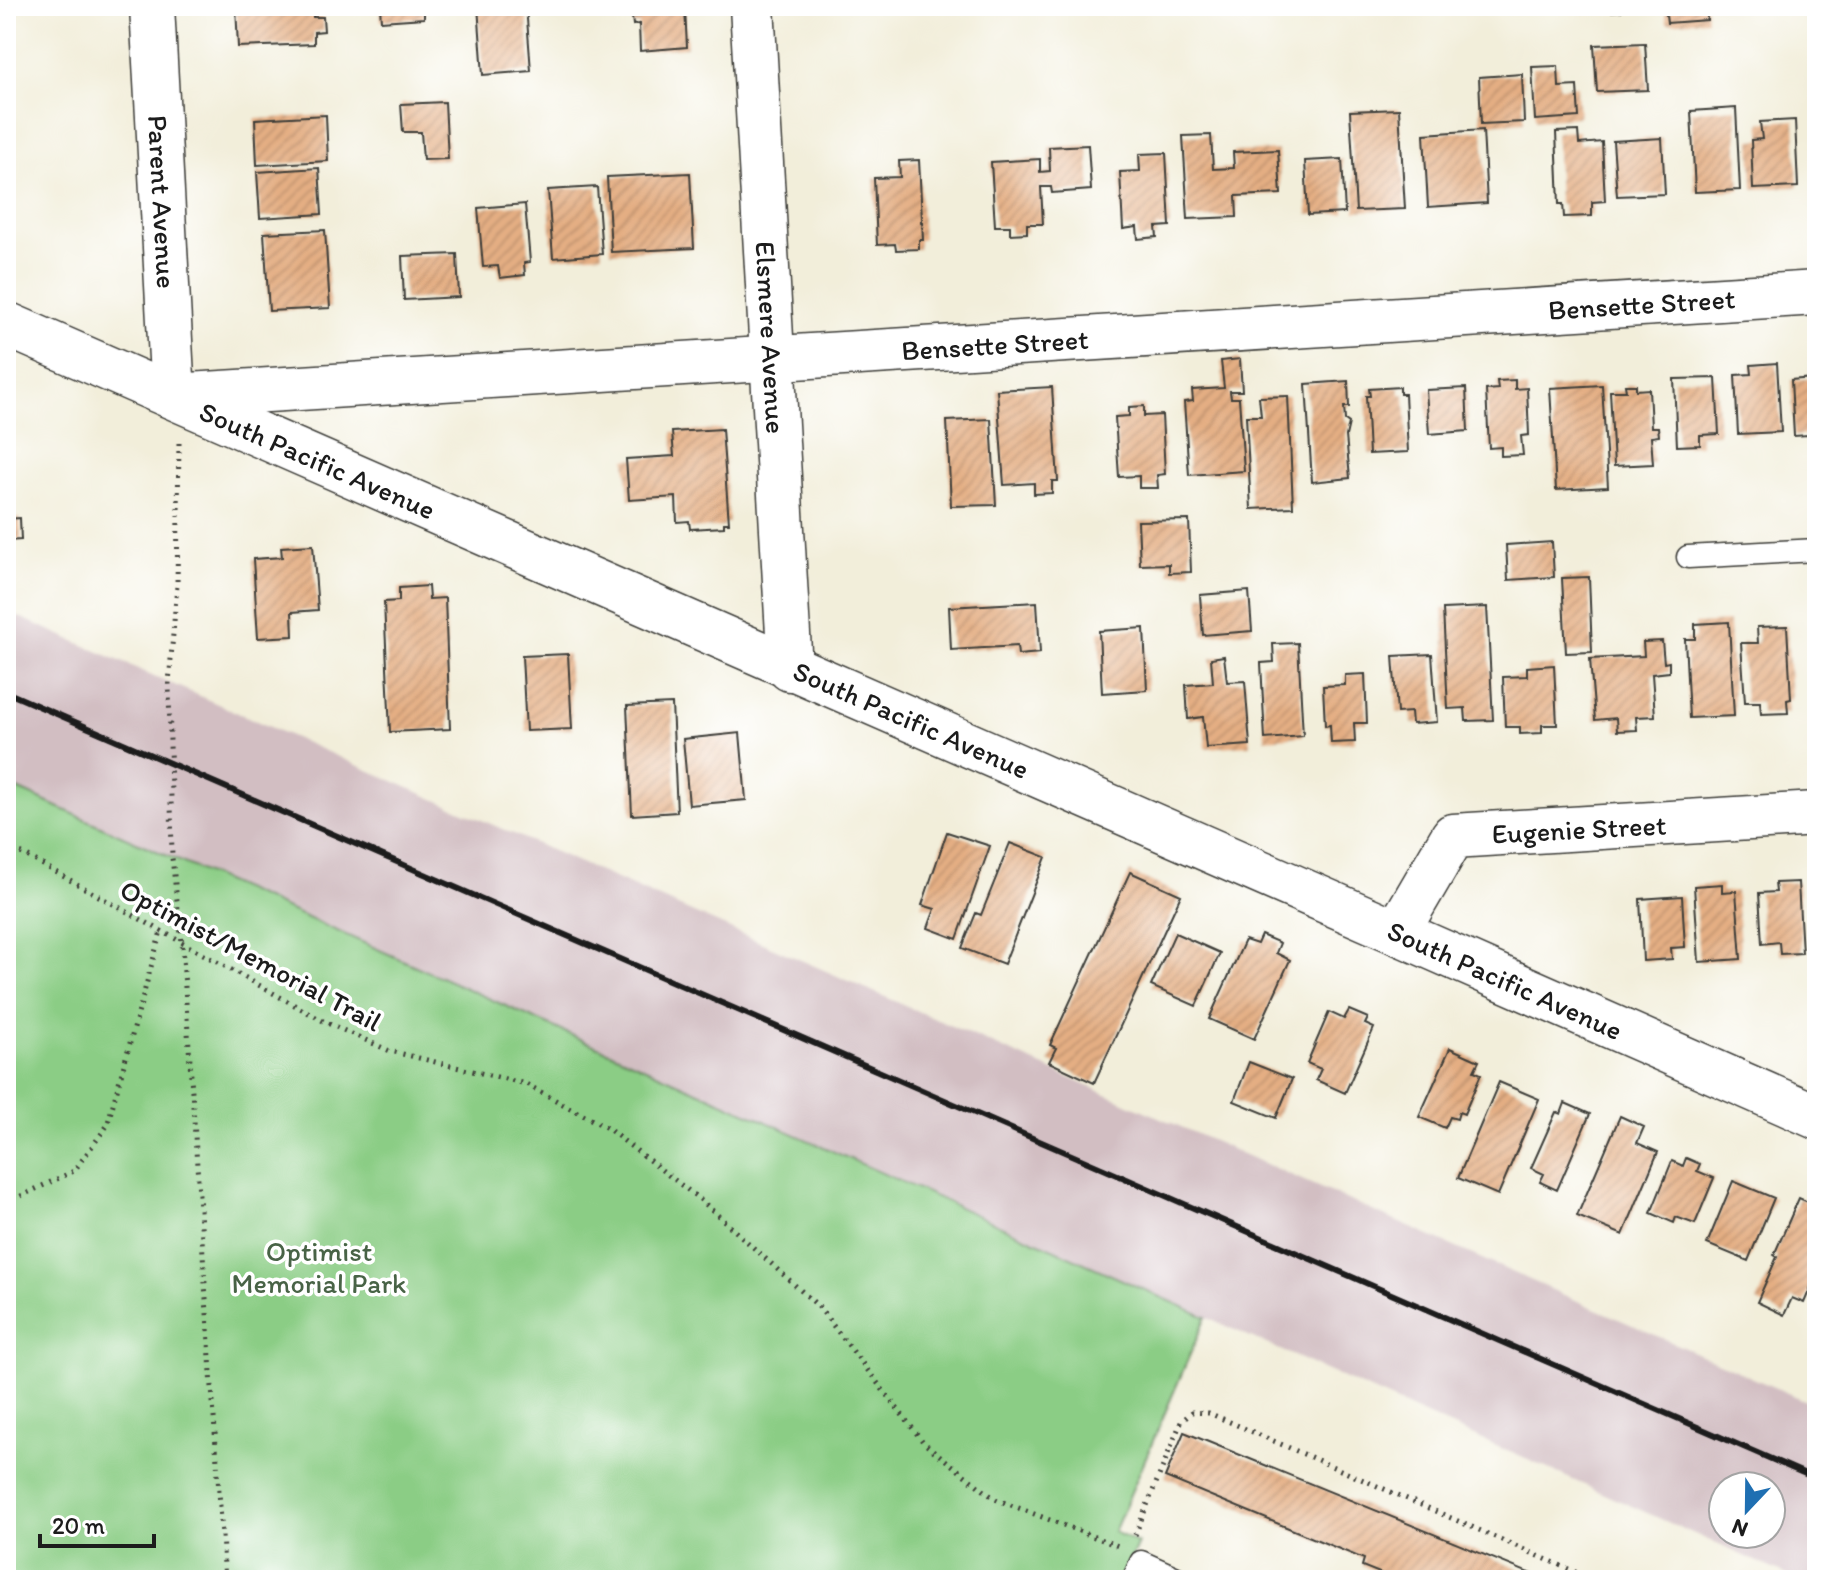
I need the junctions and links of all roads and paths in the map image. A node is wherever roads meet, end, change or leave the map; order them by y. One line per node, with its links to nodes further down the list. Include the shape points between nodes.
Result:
1 (152, 6): 6 (street, Parent Avenue)
2 (752, 6): 5 (street, Elsmere Avenue)
3 (1817, 293): 5 (street, Bensette Street)
4 (6, 324): 6 (street, South Pacific Avenue)
5 (772, 359): 6 (street, Bensette Street); 9 (street, Elsmere Avenue)
6 (176, 416): 9 (street, South Pacific Avenue); 14 (path, via 177,585 169,683 172,858)
7 (1817, 550): 8 (lane)
8 (1688, 557)
9 (790, 669): 13 (street, South Pacific Avenue)
10 (1817, 814): 13 (street, Eugenie Street, via 1453,836)
11 (6, 847): 12 (path, Optimist/Memorial Trail)
12 (161, 931): 14 (path, Optimist/Memorial Trail); 16 (path, via 107,1126 74,1171)
13 (1397, 932): 15 (street, South Pacific Avenue)
14 (182, 943): 18 (path, Optimist/Memorial Trail, via 325,1022 390,1051 526,1084 607,1128 702,1201 818,1306 924,1443 995,1499); 19 (path)
15 (1817, 1117)
16 (6, 1203)
17 (1134, 1536): 22 (path, via 1181,1422 1192,1412 1209,1413)
18 (1128, 1550)
19 (225, 1580)
20 (1133, 1580): 21 (lane, via 1141,1562)
21 (1181, 1580)
22 (1594, 1580)

